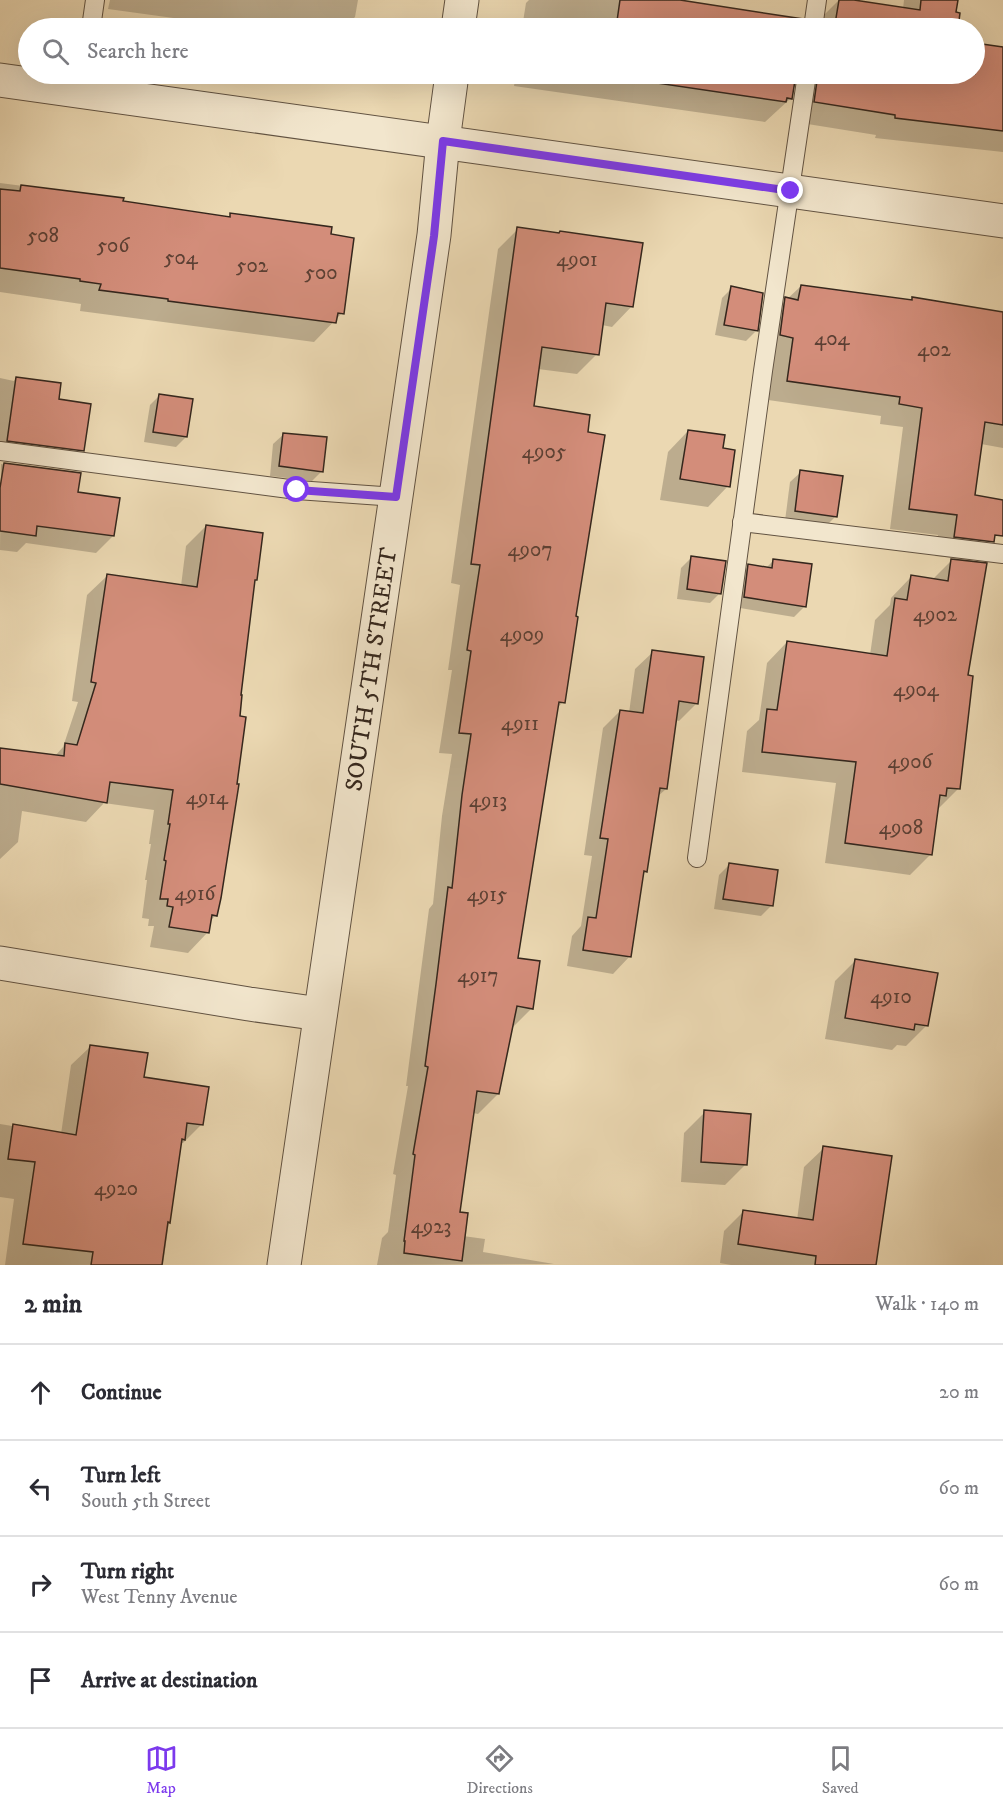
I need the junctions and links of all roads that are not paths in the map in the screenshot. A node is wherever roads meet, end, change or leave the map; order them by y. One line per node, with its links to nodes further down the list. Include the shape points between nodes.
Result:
1 (95, 0): 4 (lane)
2 (462, 0): 5 (street)
3 (818, 0): 6 (lane)
4 (92, 18)
5 (459, 18)
6 (815, 18)
7 (0, 80): 8 (street)
8 (18, 80)
9 (96, 84): 12 (street)
10 (451, 84): 12 (street, SOUTH 5TH STREET)
11 (806, 84): 13 (lane)
12 (443, 141): 13 (street); 16 (street, SOUTH 5TH STREET, via 434,236)
13 (791, 191): 14 (street); 17 (lane)
14 (1003, 221)
15 (0, 451): 16 (lane, via 297,490)
16 (396, 497): 21 (street, SOUTH 5TH STREET)
17 (742, 522): 18 (lane); 19 (lane)
18 (1003, 554)
19 (697, 858)
20 (0, 963): 21 (street)
21 (320, 1014): 22 (street, SOUTH 5TH STREET)
22 (284, 1265)

